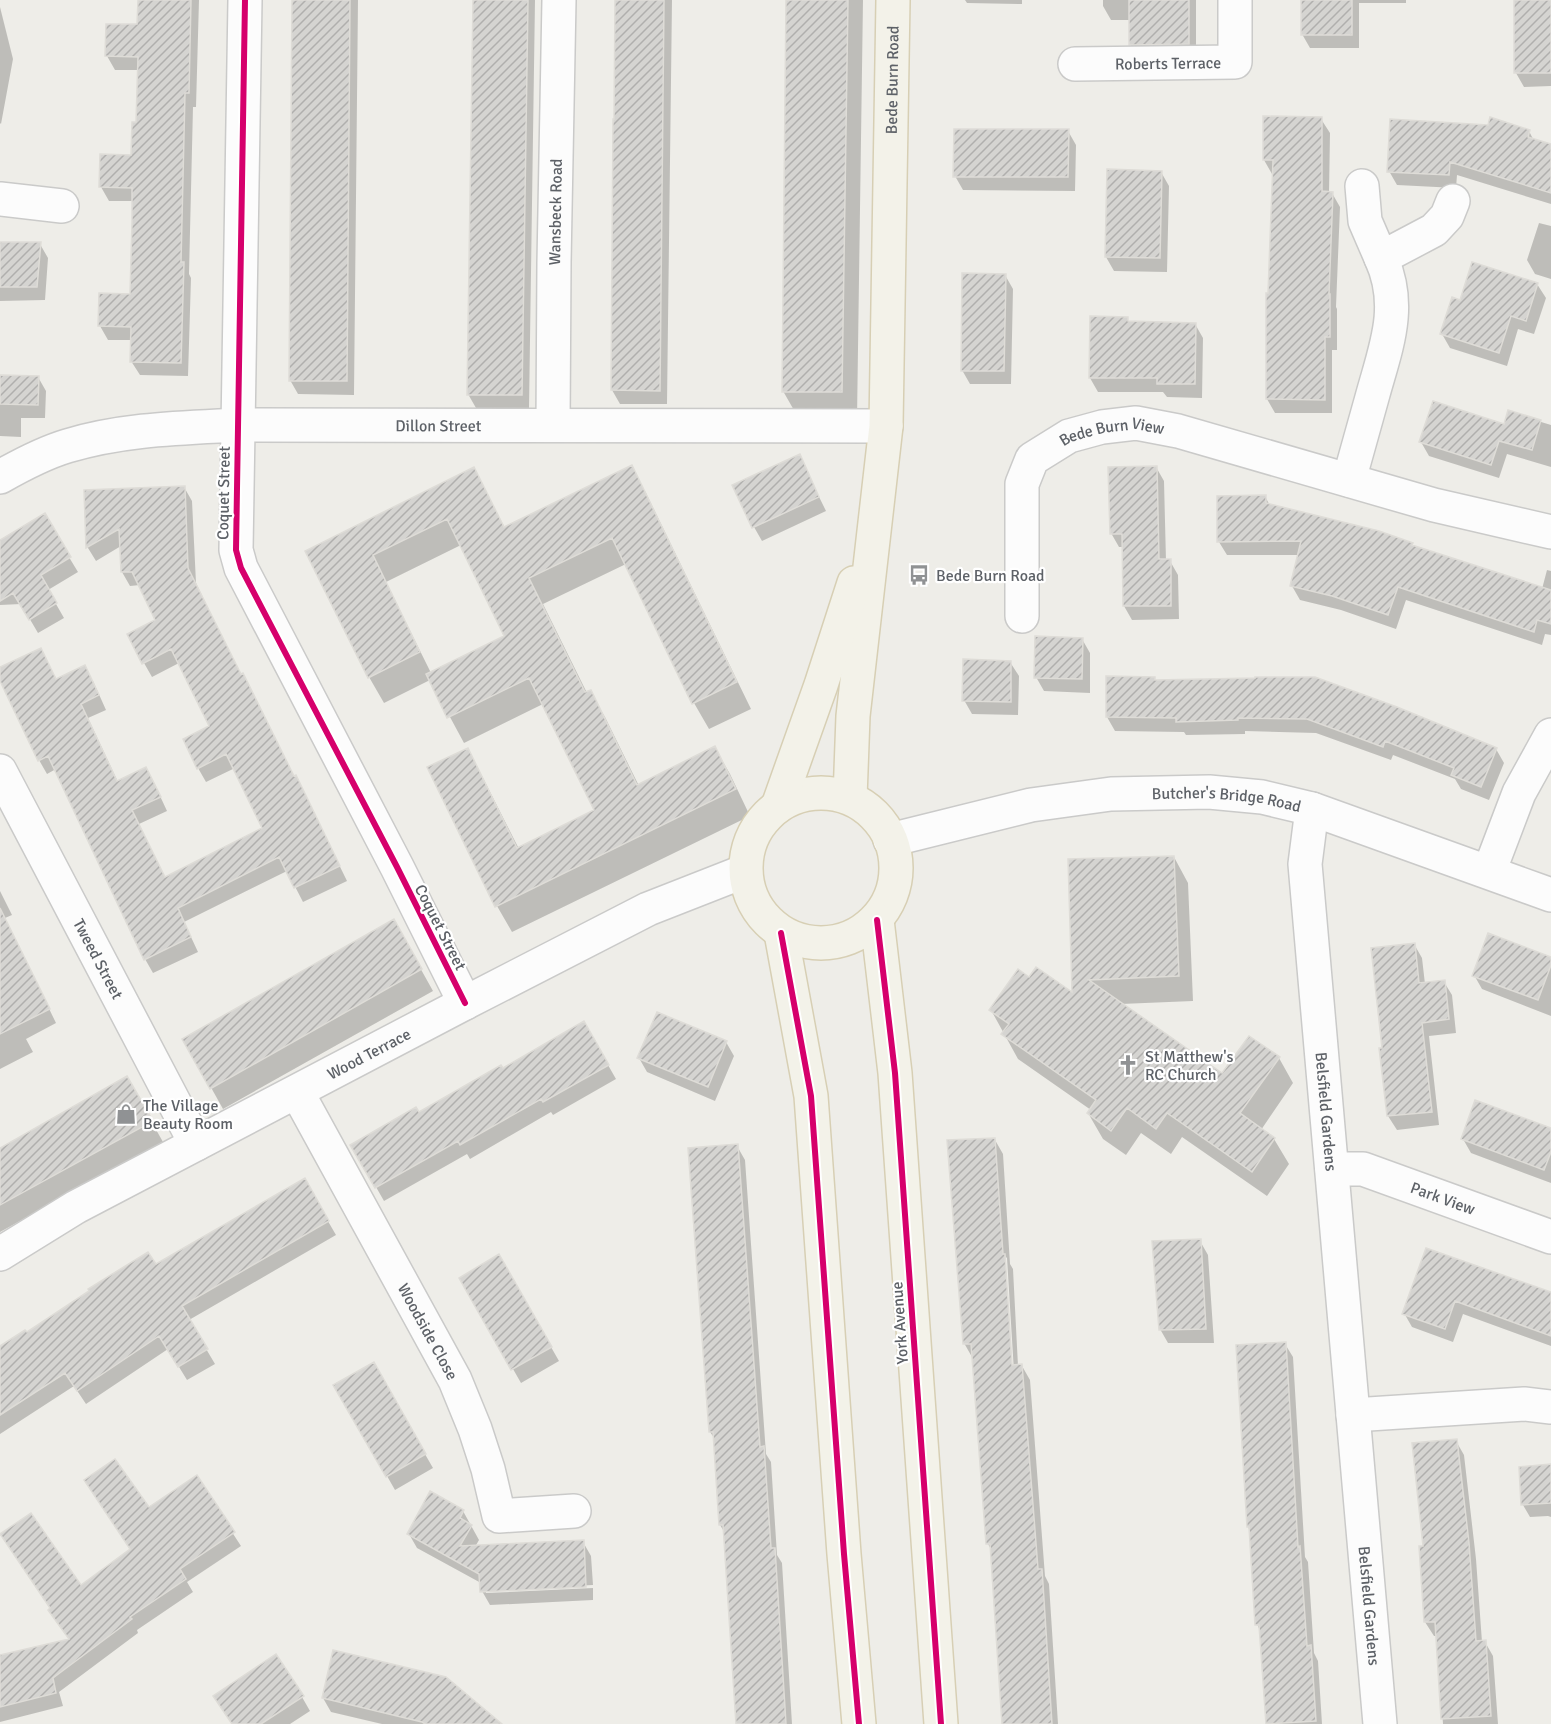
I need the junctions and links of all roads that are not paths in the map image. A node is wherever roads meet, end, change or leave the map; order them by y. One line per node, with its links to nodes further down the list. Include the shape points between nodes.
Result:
1 (245, 0): 11 (street, Coquet Street)
2 (559, 0): 12 (street, Wansbeck Road)
3 (893, 0): 13 (main road, Bede Burn Road)
4 (1235, 0): 5 (street, Roberts Terrace, via 1234,62)
5 (1075, 64)
6 (1362, 186): 10 (street, via 1365,221)
7 (0, 199): 9 (street)
8 (1453, 201): 10 (street, via 1447,216 1434,230)
9 (62, 206)
10 (1381, 258): 15 (street, via 1392,297 1390,333)
11 (238, 424): 12 (street, Dillon Street); 14 (street, Dillon Street, via 156,429 66,446); 30 (street, Coquet Street, via 236,550 241,568)
12 (553, 425): 13 (street, Dillon Street)
13 (886, 426): 16 (main road, Bede Burn Road)
14 (0, 477)
15 (1349, 480): 17 (street, Bede Burn View, via 1434,506); 18 (street, Bede Burn View, via 1178,431 1136,423 1069,436 1032,459 1022,484)
16 (875, 519): 21 (main road, Bede Burn Road, via 853,716); 22 (main road, Bede Burn Road)
17 (1551, 532)
18 (1022, 616)
19 (1551, 735): 26 (street, via 1519,793)
20 (0, 771): 32 (street, Tweed Street)
21 (850, 798): 22 (main road, via 825,793 799,796); 24 (main road, via 873,813)
22 (778, 806): 25 (main road, via 759,824 749,844)
23 (1312, 809): 24 (street, Butcher's Bridge Road, via 1262,797 1209,792 1111,794 1031,805); 26 (street, Butcher's Bridge Road); 33 (street, Belsfield Gardens, via 1305,864)
24 (890, 840): 28 (main road, via 897,862 894,889)
25 (745, 871): 29 (main road, via 750,896 762,916); 30 (street, Wood Terrace, via 648,909)
26 (1489, 872): 27 (street, Butcher's Bridge Road)
27 (1551, 895)
28 (877, 920): 29 (main road, via 856,935 831,944 805,942); 40 (main road, York Avenue, via 895,1073)
29 (782, 933): 39 (main road, via 811,1096)
30 (465, 1003): 31 (street, Wood Terrace)
31 (297, 1092): 32 (street, Wood Terrace); 38 (street, Woodside Close, via 455,1380 488,1469 499,1516)
32 (196, 1144): 35 (street, Wood Terrace, via 76,1207)
33 (1332, 1169): 34 (street, Park View, via 1362,1169); 37 (street, Belsfield Gardens)
34 (1551, 1237)
35 (0, 1254)
36 (1551, 1407): 37 (street, via 1524,1404)
37 (1353, 1415): 41 (street, Belsfield Gardens)
38 (574, 1511)
39 (859, 1724)
40 (941, 1724)
41 (1380, 1724)

